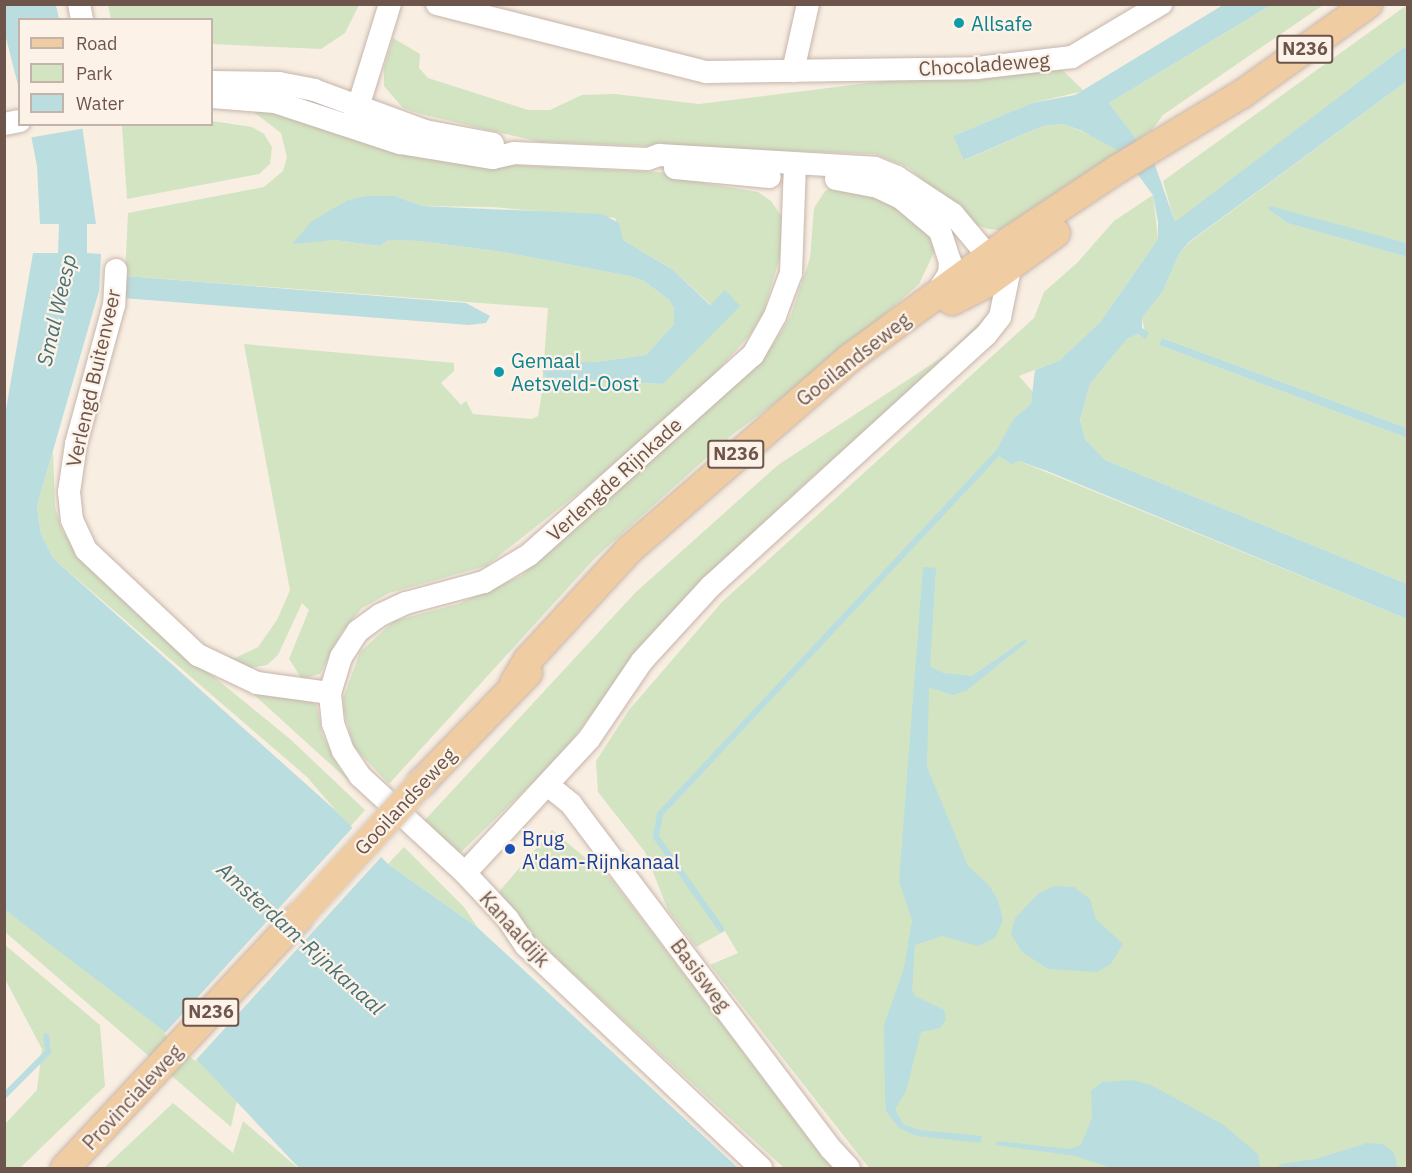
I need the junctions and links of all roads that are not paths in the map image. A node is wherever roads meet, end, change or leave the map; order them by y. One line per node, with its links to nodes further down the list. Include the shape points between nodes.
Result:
1 (390, 4): 9 (street)
2 (436, 4): 6 (street, Chocoladeweg, via 706,72)
3 (808, 4): 6 (street)
4 (1161, 4): 6 (street, Chocoladeweg, via 1072,57 976,68)
5 (1368, 4): 11 (main road, Gooilandseweg / N236, via 1242,94 1226,113 1121,176)
6 (793, 71)
7 (213, 82): 9 (street, via 279,83 314,90)
8 (213, 97): 9 (street, via 276,102)
9 (355, 117): 10 (street, via 495,145 514,153 648,159 659,155)
10 (795, 171): 11 (street, via 865,167 897,177 953,214); 13 (street, via 878,187 927,217 940,231 950,261 949,274); 15 (street, Verlengde Rijnkade, via 790,273 776,316 753,355 529,555 484,582 388,611 358,631 341,657)
11 (1000, 261): 13 (main road, Gooilandseweg / N236); 14 (main road, Gooilandseweg / N236, via 987,283 964,293 837,389 728,480 625,574 536,667); 16 (street, via 1000,317 986,335 711,586 642,661 589,739)
12 (116, 270): 15 (street, Verlengd Buitenveer, via 114,305 75,444 69,492 72,520 86,550 198,655 257,683)
13 (934, 296): 14 (main road, Gooilandseweg / N236, via 850,358 667,514 560,624 528,660)
14 (514, 683): 18 (main road, Gooilandseweg / N236, bridge)
15 (330, 693): 17 (street, Kanaaldijk, via 333,723 343,751 360,776)
16 (549, 786): 17 (street, via 536,793); 21 (street, Basisweg, via 571,804)
17 (465, 873): 20 (street, Kanaaldijk, via 508,919 526,946)
18 (297, 919): 19 (main road, Provincialeweg / N236)
19 (65, 1168)
20 (761, 1168)
21 (849, 1168)

